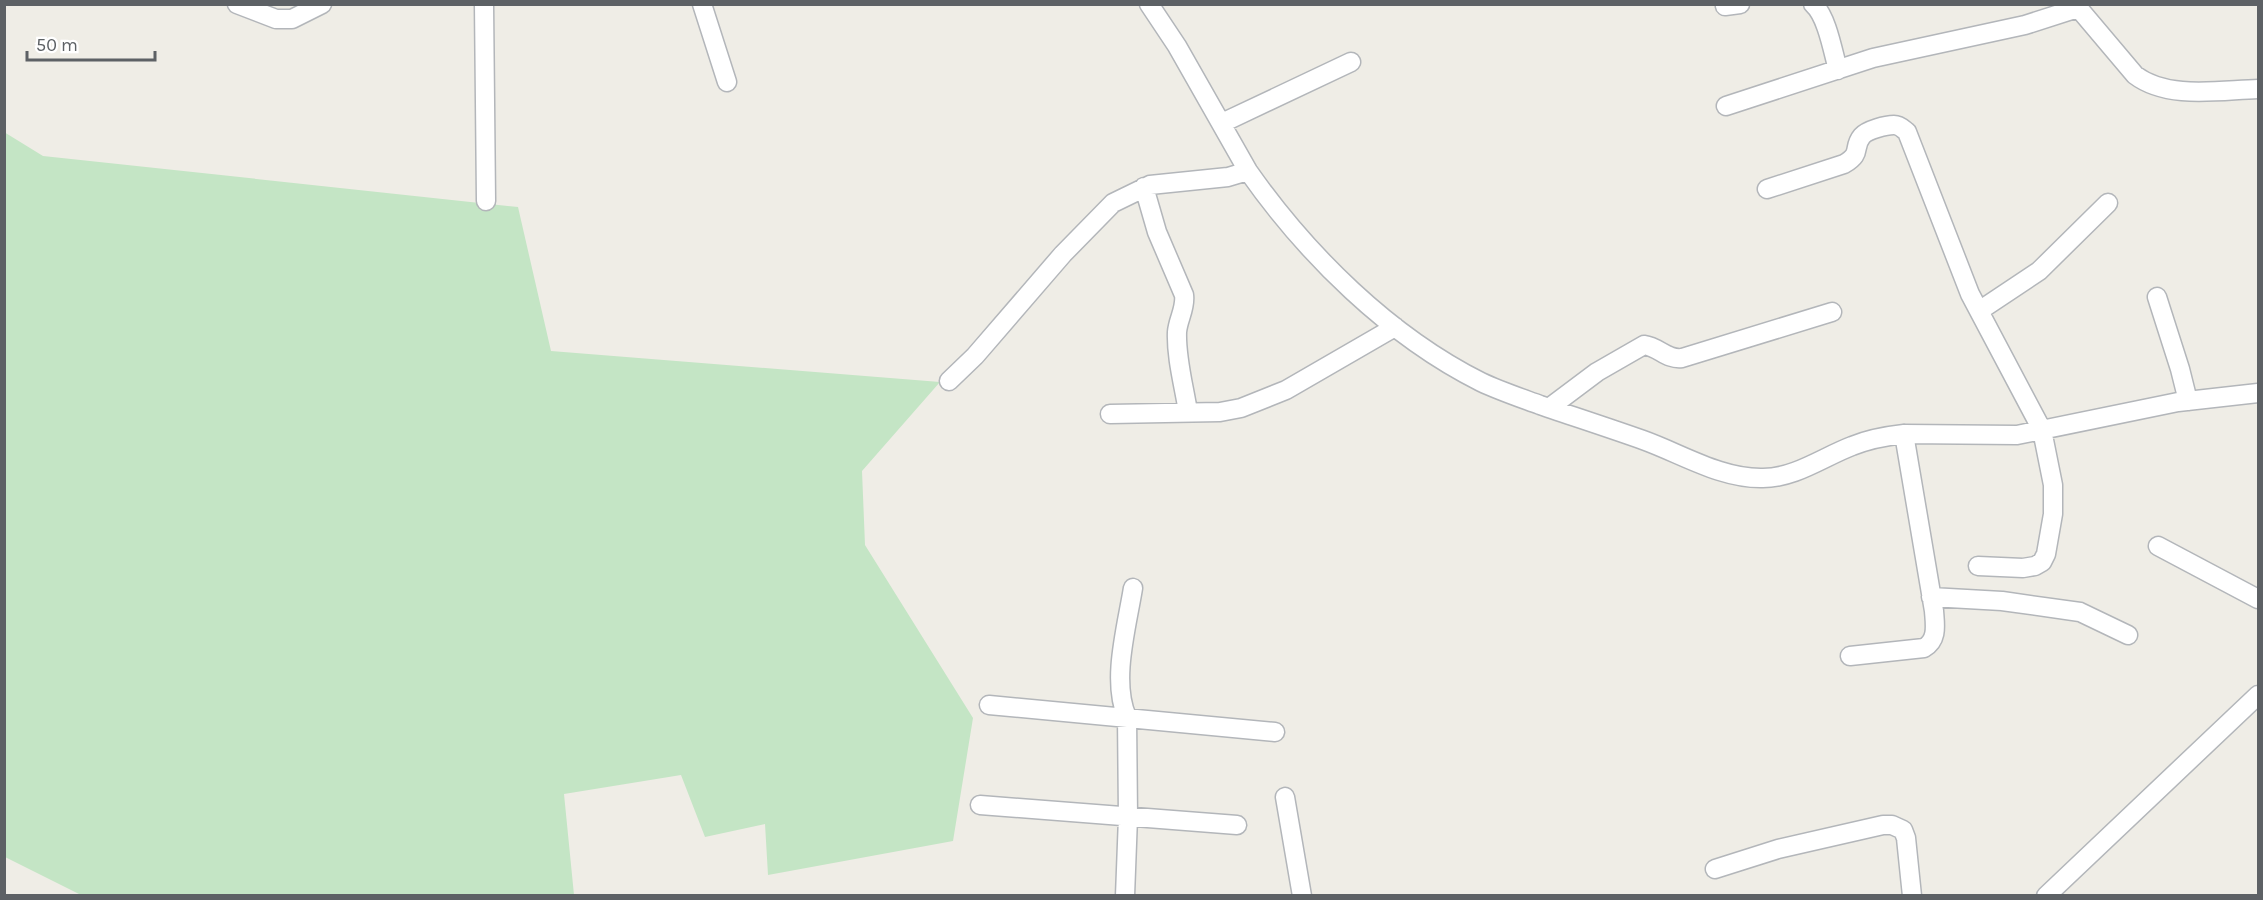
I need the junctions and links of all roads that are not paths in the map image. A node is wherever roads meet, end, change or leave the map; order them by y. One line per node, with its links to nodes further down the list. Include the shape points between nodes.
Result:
1 (237, 4): 2 (street, via 276,19 292,19)
2 (322, 4)
3 (484, 4): 17 (street)
4 (702, 4): 10 (street)
5 (1149, 4): 13 (street)
6 (1813, 4): 9 (street, via 1823,20)
7 (2076, 6): 9 (street, via 2025,25); 11 (street, via 2135,75 2153,85 2189,91)
8 (1351, 62): 13 (street)
9 (1838, 70): 12 (street)
10 (727, 82)
11 (2259, 89)
12 (1726, 106)
13 (1222, 123): 14 (street)
14 (1248, 171): 15 (street); 22 (street, via 1306,243 1352,291)
15 (1144, 187): 23 (street, via 1113,203 1095,220); 27 (street, via 1157,232 1184,295 1177,344)
16 (1767, 189): 20 (street, via 1844,164 1853,159 1862,136 1901,126 1911,140)
17 (486, 201)
18 (2108, 202): 20 (street, via 2039,271)
19 (2157, 297): 25 (street)
20 (1978, 311): 29 (street)
21 (1832, 312): 26 (street, via 1682,358 1674,359 1644,345 1597,372)
22 (1395, 327): 26 (street, via 1482,383); 27 (street, via 1286,390 1241,408)
23 (949, 381)
24 (2259, 393): 25 (street)
25 (2188, 401): 29 (street)
26 (1549, 408): 30 (street, via 1719,471 1760,479 1796,471 1865,441)
27 (1188, 412): 28 (street)
28 (1110, 414)
29 (2042, 430): 30 (street, via 2002,435); 32 (street, via 2054,499 2046,554 2035,566)
30 (1905, 434): 34 (street)
31 (2158, 546): 35 (street)
32 (1978, 567)
33 (1133, 588): 40 (street, via 1120,668)
34 (1931, 597): 36 (street, via 2002,601 2080,612); 37 (street, via 1935,632 1930,645)
35 (2259, 599)
36 (2128, 635)
37 (1850, 656)
38 (2259, 695): 50 (street)
39 (989, 705): 40 (street)
40 (1127, 717): 41 (street); 44 (street)
41 (1275, 732)
42 (1285, 797): 48 (street)
43 (980, 805): 44 (street)
44 (1128, 817): 45 (street); 47 (street)
45 (1237, 825)
46 (1715, 869): 49 (street, via 1821,838 1892,825 1904,830)
47 (1125, 896)
48 (1302, 896)
49 (1912, 896)
50 (2046, 896)

